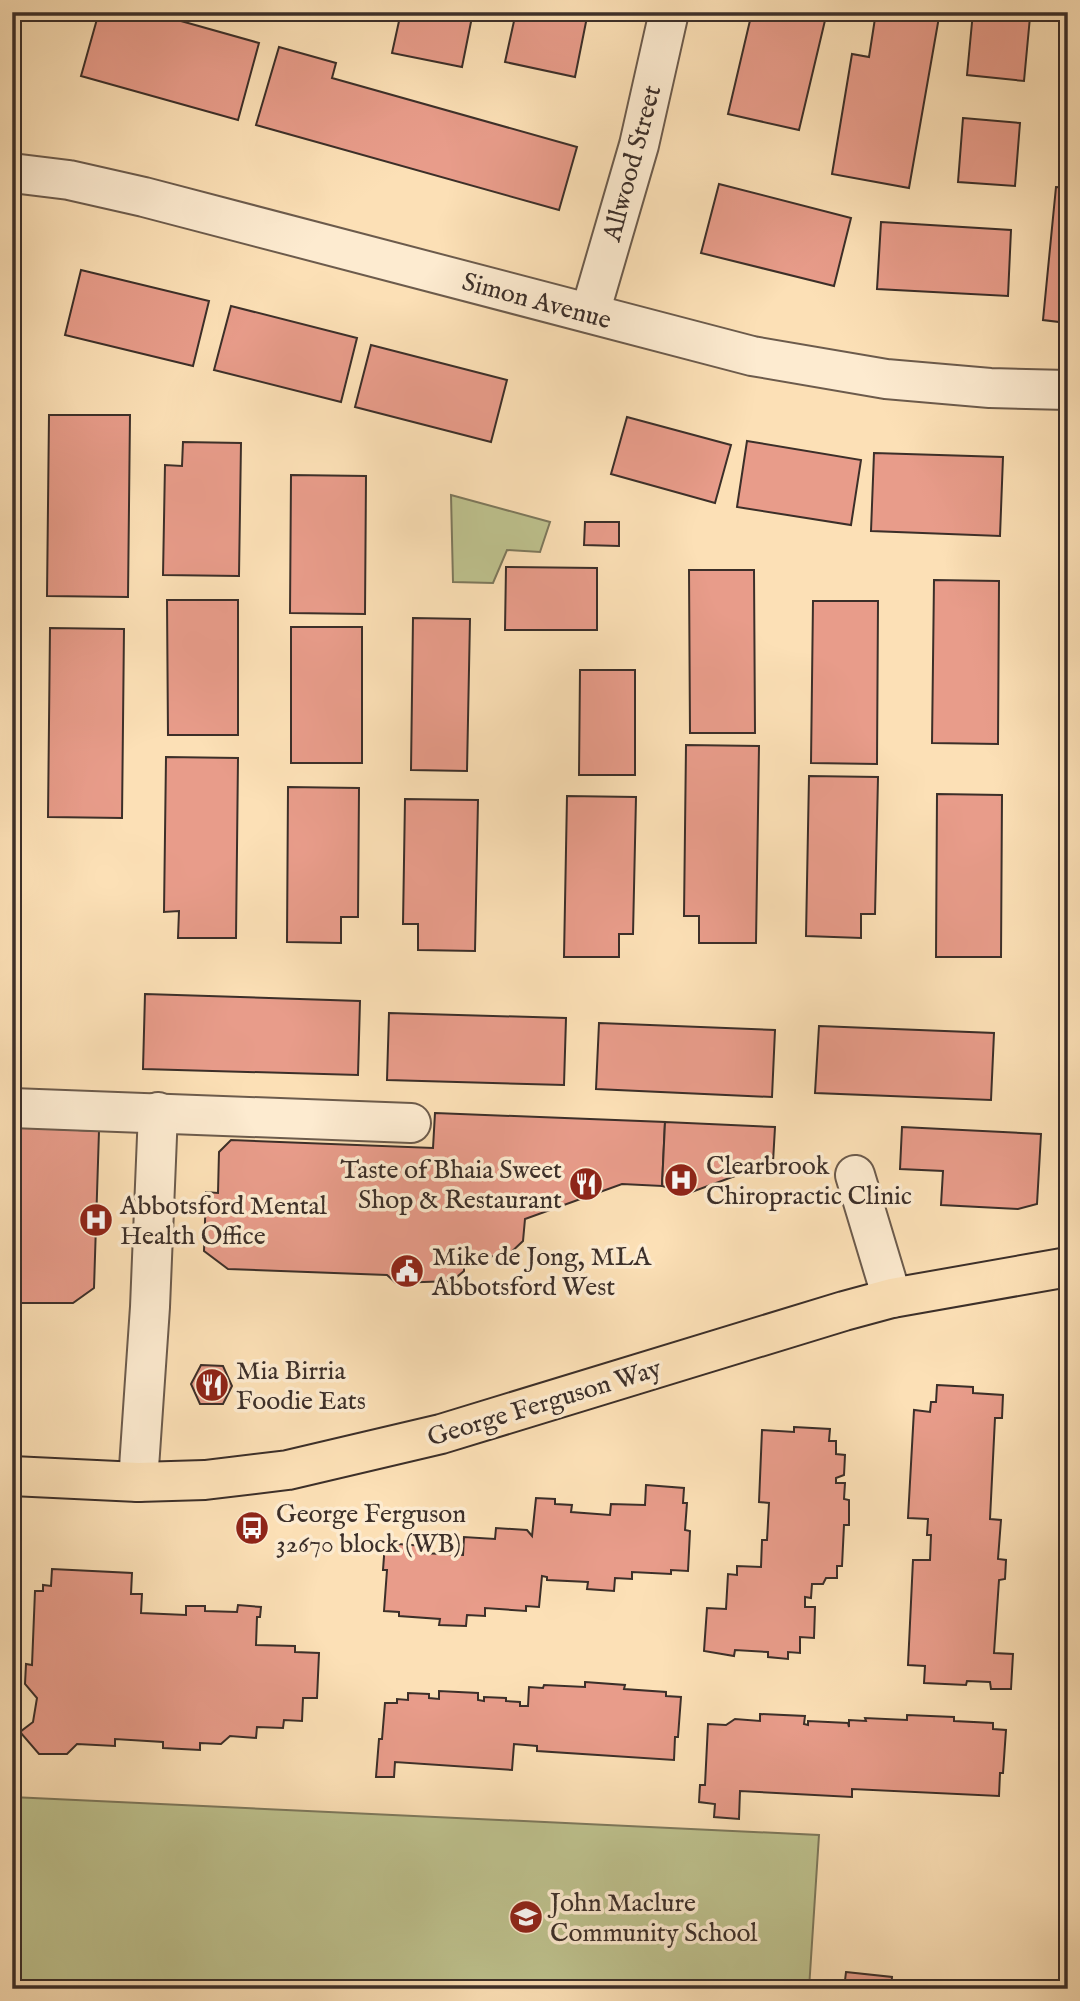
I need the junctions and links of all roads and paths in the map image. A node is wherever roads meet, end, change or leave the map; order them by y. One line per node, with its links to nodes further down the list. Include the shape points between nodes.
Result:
1 (669, 12): 3 (street, Allwood Street, via 639,145)
2 (12, 173): 3 (street, Simon Avenue, via 144,197)
3 (590, 313): 4 (street, Simon Avenue, via 752,356 886,379)
4 (1068, 390)
5 (12, 1108): 6 (street)
6 (158, 1112): 7 (street); 12 (street)
7 (411, 1123)
8 (855, 1175): 10 (street)
9 (1068, 1267): 10 (main road, George Ferguson Way)
10 (892, 1298): 12 (main road, George Ferguson Way, via 428,1437 288,1470)
11 (12, 1476): 12 (main road, George Ferguson Way)
12 (138, 1482)

